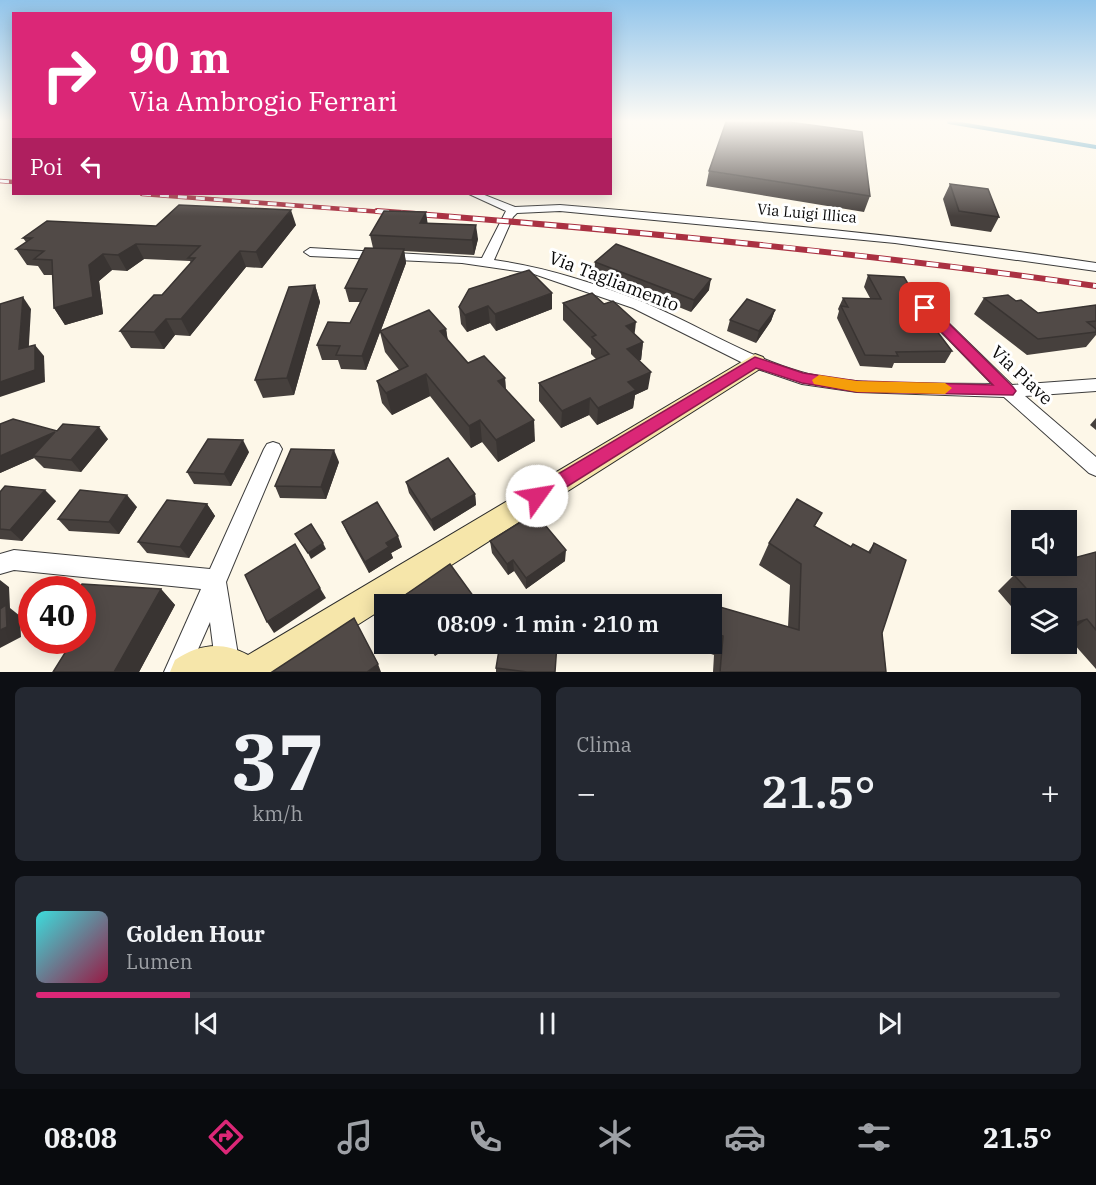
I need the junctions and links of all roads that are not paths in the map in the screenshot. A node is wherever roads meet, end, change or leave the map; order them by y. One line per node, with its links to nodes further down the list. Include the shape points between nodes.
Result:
1 (476, 195): 2 (street, Via Luigi Illica)
2 (514, 210): 4 (street, via 508,214); 5 (street, Via Luigi Illica, via 560,208 839,232)
3 (310, 252): 4 (street, Via Tagliamento)
4 (487, 262): 7 (street, Via Tagliamento, via 533,268 618,298)
5 (1096, 267)
6 (925, 308): 9 (street, Via Piave)
7 (755, 362): 9 (street, Via Tagliamento, via 802,378 857,386); 14 (street)
8 (1096, 385): 9 (street, Via Tagliamento)
9 (1008, 391): 11 (street, Via Piave)
10 (273, 449): 13 (street)
11 (1096, 468)
12 (0, 564): 13 (street, via 14,560)
13 (214, 580): 14 (street); 15 (street)
14 (240, 668): 16 (street, via 218,660)
15 (176, 672)
16 (187, 672)

